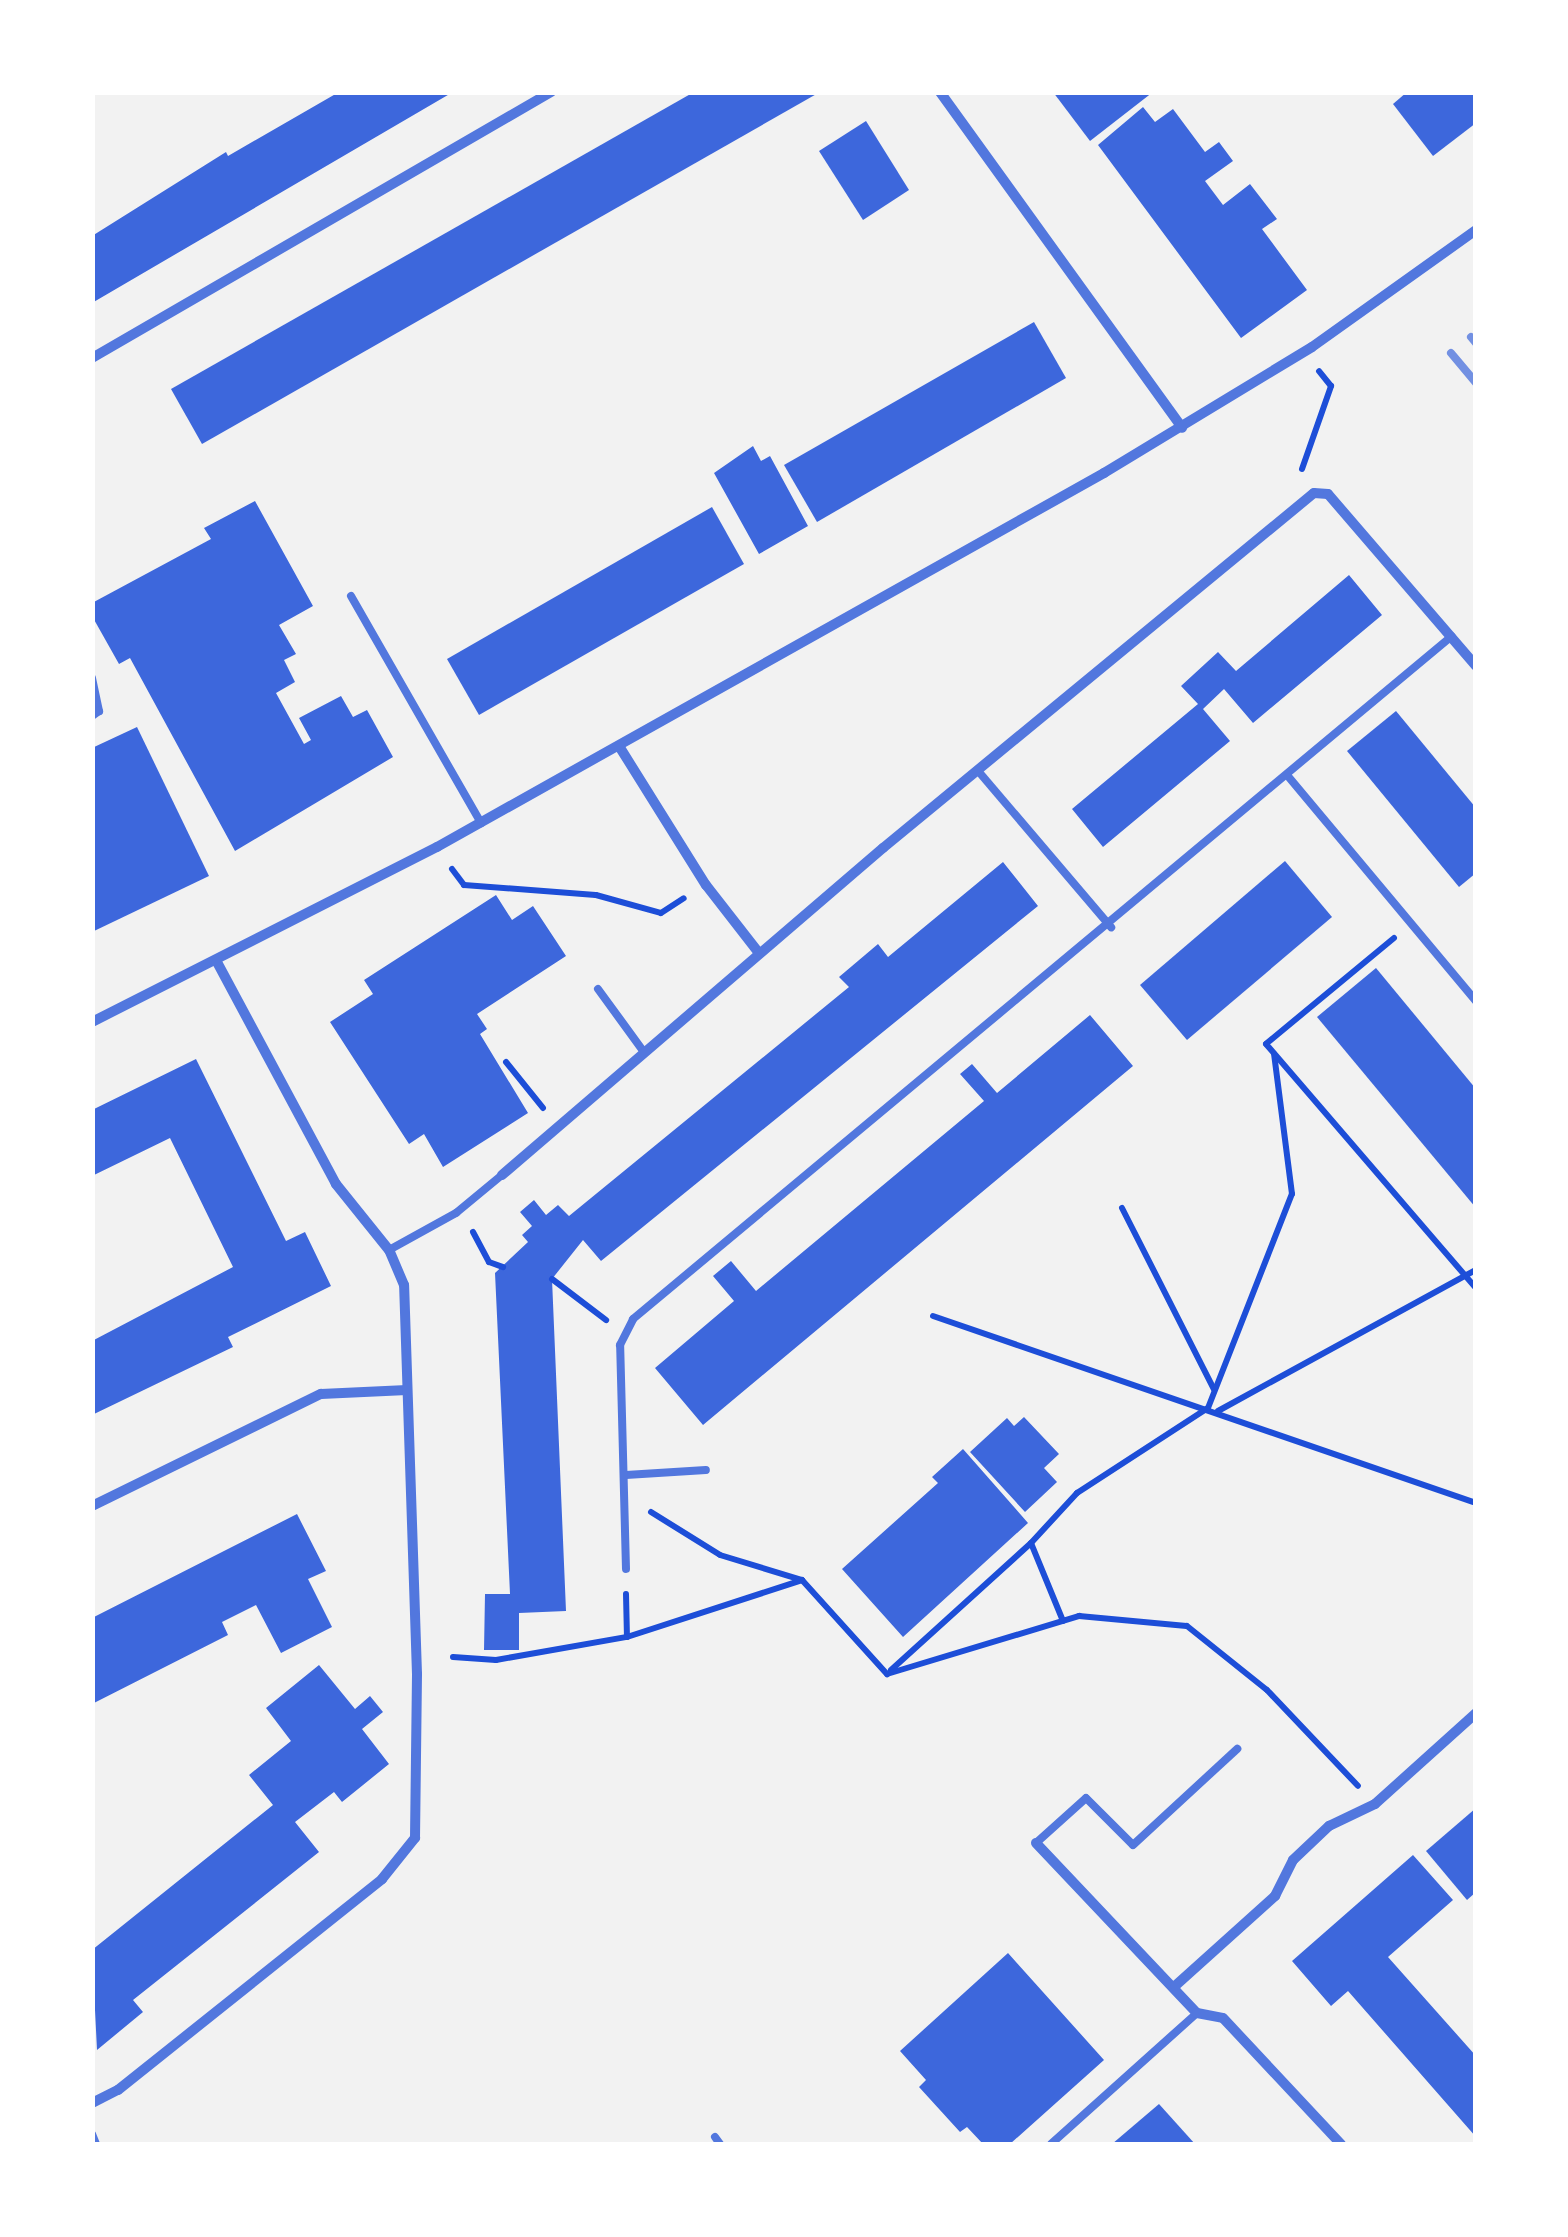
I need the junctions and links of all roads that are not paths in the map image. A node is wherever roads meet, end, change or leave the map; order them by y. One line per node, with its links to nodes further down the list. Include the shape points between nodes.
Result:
1 (551, 92): 4 (street)
2 (940, 92): 5 (street)
3 (1476, 230): 5 (street, via 1304,352)
4 (92, 358)
5 (1182, 428): 11 (street)
6 (351, 596): 14 (lane)
7 (1452, 636): 8 (street); 12 (street, via 1328,494 1314,494); 13 (lane)
8 (1476, 666)
9 (92, 678): 10 (lane, via 99,711)
10 (92, 716)
11 (619, 746): 14 (street); 16 (street, via 706,885)
12 (979, 772): 15 (lane); 16 (street)
13 (1287, 775): 15 (lane); 19 (lane)
14 (481, 823): 17 (street)
15 (1110, 927): 26 (lane, via 623,1333)
16 (759, 953): 21 (street)
17 (217, 962): 20 (street); 23 (street, via 336,1184)
18 (598, 989): 21 (lane)
19 (1476, 1001)
20 (92, 1022)
21 (644, 1052): 22 (street)
22 (502, 1175): 23 (lane, via 456,1213)
23 (389, 1250): 24 (street, via 404,1285)
24 (407, 1390): 27 (street, via 321,1394); 34 (street, via 418,1674 415,1838 382,1879 118,2090)
25 (706, 1470): 26 (lane)
26 (626, 1474): 28 (lane)
27 (92, 1506)
28 (626, 1569)
29 (1476, 1713): 32 (street, via 1375,1804 1329,1826 1293,1860 1275,1896)
30 (1237, 1749): 31 (lane, via 1133,1845 1086,1798)
31 (1036, 1843): 32 (street)
32 (1174, 1986): 33 (street)
33 (1197, 2013): 37 (lane); 38 (street, via 1223,2018)
34 (92, 2103)
35 (92, 2134): 36 (lane)
36 (96, 2144)
37 (1051, 2144)
38 (1340, 2144)

